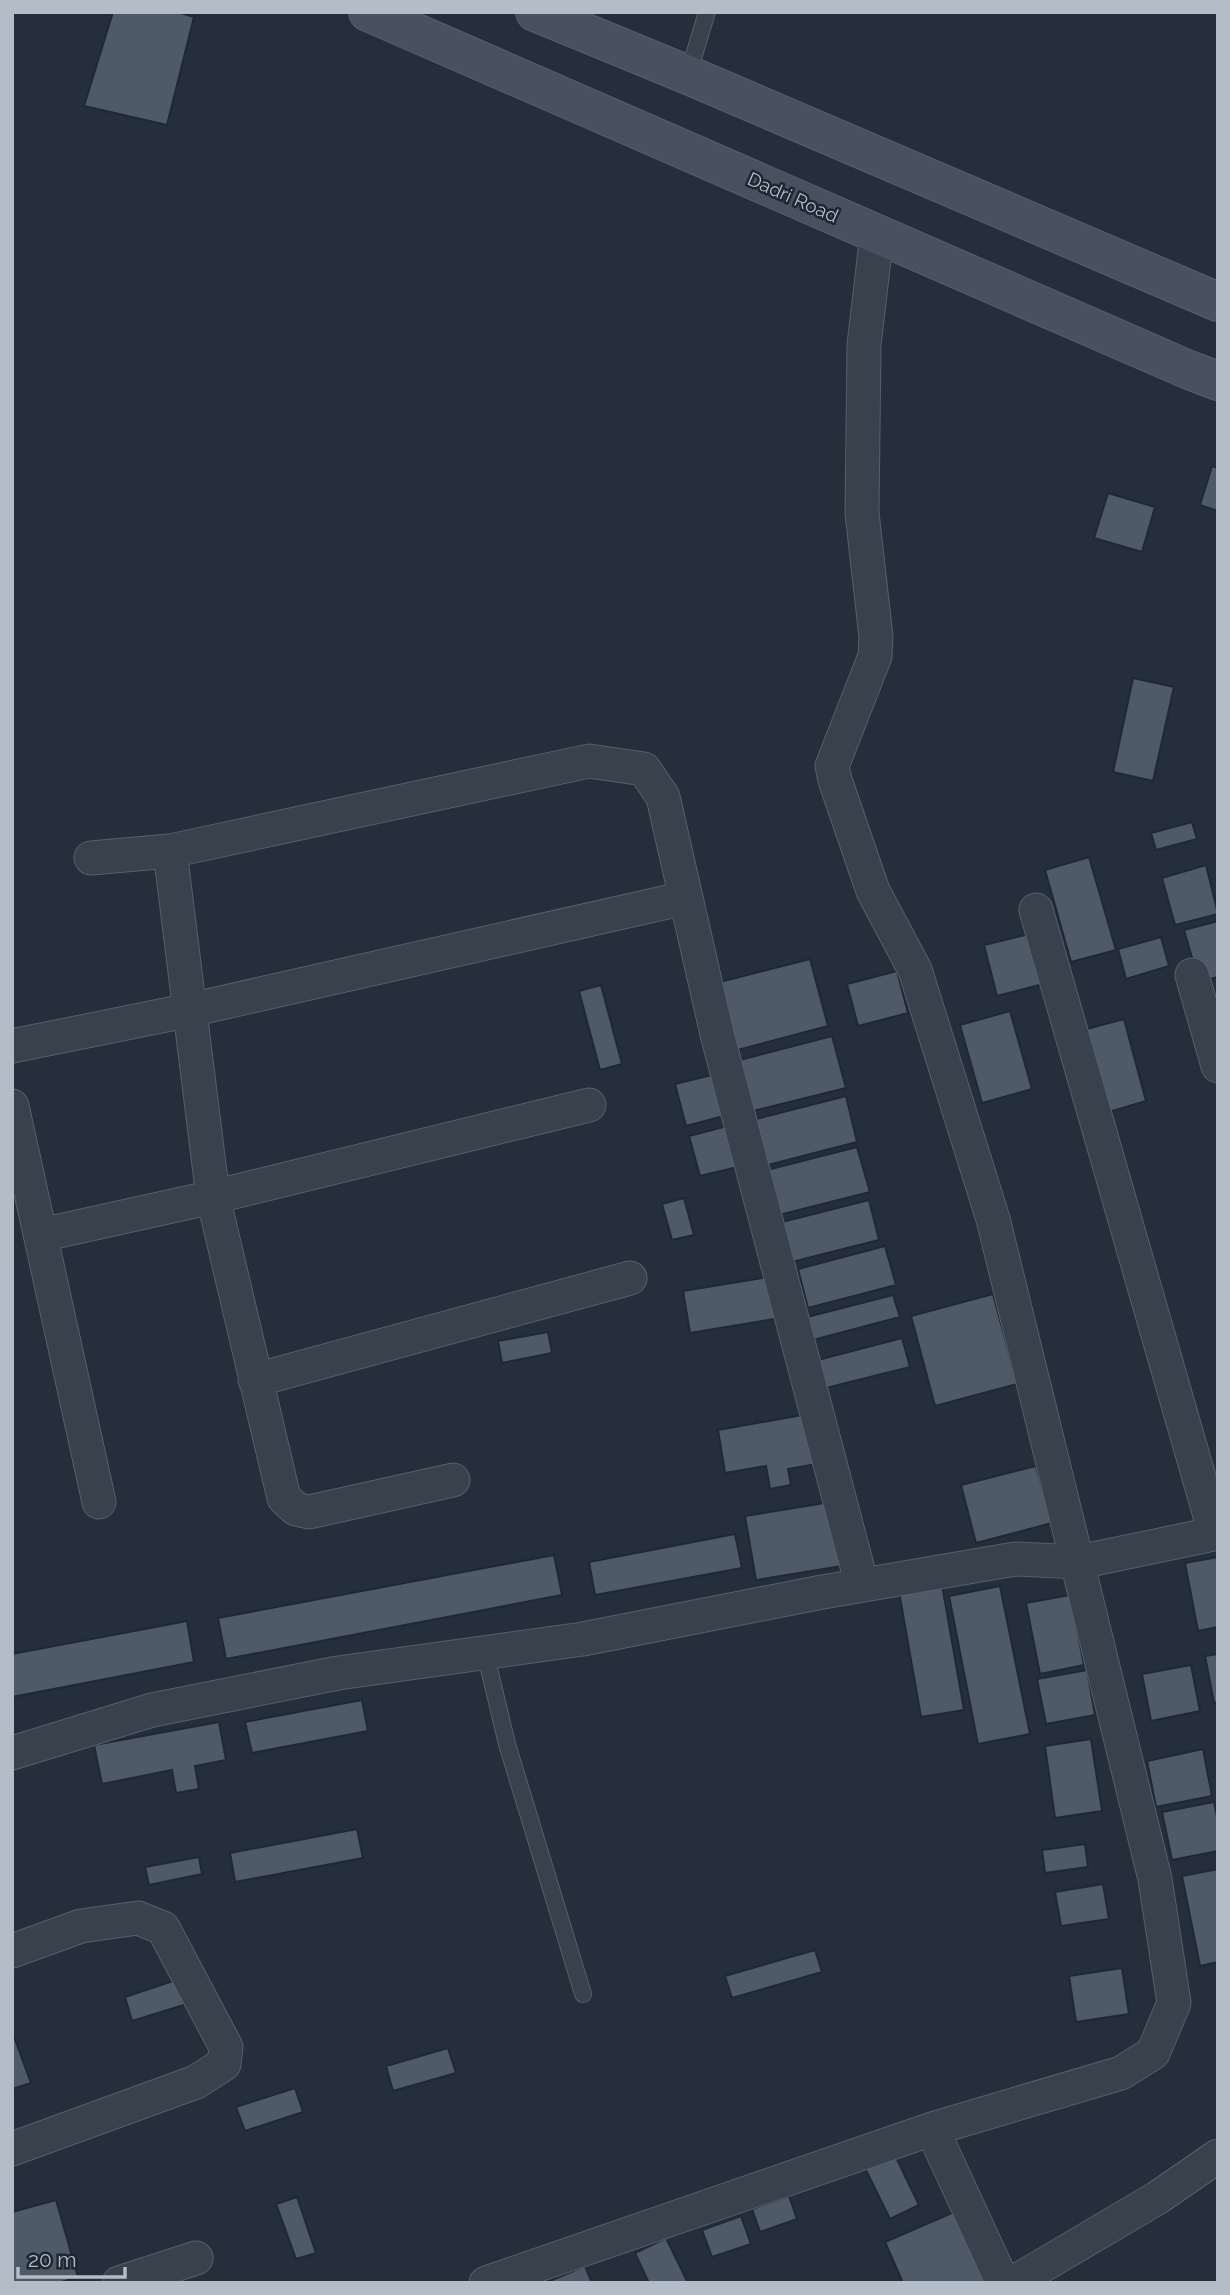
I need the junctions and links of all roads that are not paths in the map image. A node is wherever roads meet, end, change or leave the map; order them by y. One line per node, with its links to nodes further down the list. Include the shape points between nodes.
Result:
1 (368, 12): 5 (main road, Dadri Road)
2 (535, 12): 4 (main road)
3 (707, 12): 4 (lane)
4 (688, 75): 6 (main road)
5 (877, 234): 7 (main road, Dadri Road); 25 (street, via 864,345 862,513 876,637 874,656 832,766 873,891 915,970 985,1193)
6 (1218, 302)
7 (1218, 381)
8 (170, 851): 9 (street); 10 (street, via 589,761 643,769 663,797); 13 (street)
9 (90, 858)
10 (685, 898): 13 (street); 26 (street)
11 (1036, 910): 24 (street)
12 (1192, 975): 15 (street)
13 (190, 1010): 14 (street); 18 (street)
14 (12, 1046)
15 (1218, 1066)
16 (12, 1105): 19 (street)
17 (589, 1105): 18 (street)
18 (213, 1197): 19 (street); 21 (street)
19 (41, 1235): 23 (street)
20 (630, 1278): 21 (street)
21 (255, 1380): 22 (street, via 284,1498 296,1509 309,1512)
22 (453, 1480)
23 (99, 1502)
24 (1216, 1533): 25 (street)
25 (1079, 1562): 26 (street, via 1015,1559); 31 (street, via 1156,1879 1174,2003 1153,2053 1121,2073)
26 (862, 1585): 27 (street, via 583,1639)
27 (485, 1652): 28 (street, via 338,1673 152,1710); 30 (lane, via 507,1744)
28 (12, 1753)
29 (12, 1951): 32 (street, via 80,1926 138,1918 163,1928 226,2047 224,2064 196,2082)
30 (583, 1994)
31 (932, 2129): 36 (street); 37 (street)
32 (12, 2149)
33 (1218, 2157): 38 (street)
34 (196, 2258): 35 (street)
35 (119, 2283)
36 (486, 2283)
37 (1003, 2283)
38 (1013, 2283)

